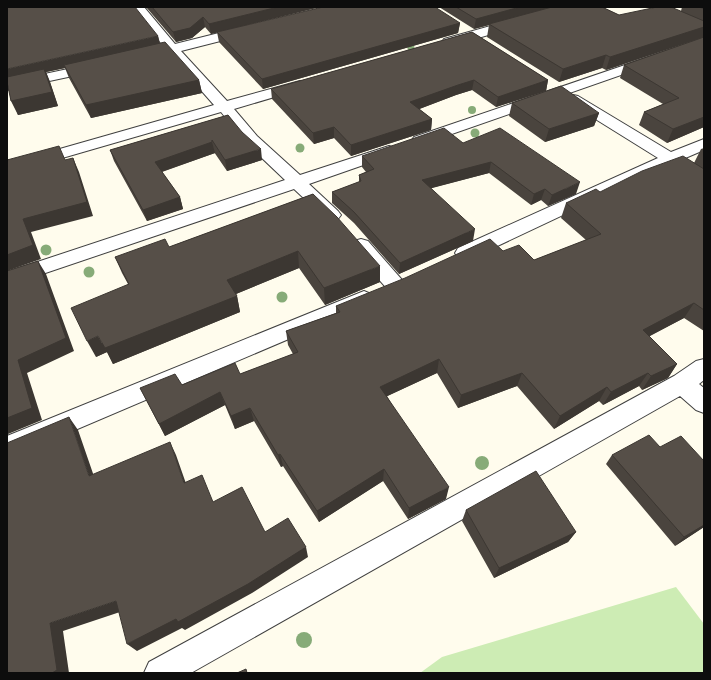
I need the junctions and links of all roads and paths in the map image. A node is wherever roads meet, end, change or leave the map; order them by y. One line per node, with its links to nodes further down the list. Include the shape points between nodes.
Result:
1 (138, 7): 9 (street)
2 (571, 7): 5 (street)
3 (456, 24): 5 (street)
4 (257, 28): 9 (street)
5 (473, 35): 7 (street); 8 (street)
6 (704, 42): 14 (street)
7 (487, 44)
8 (436, 46)
9 (172, 49): 10 (street); 15 (street)
10 (150, 55)
11 (106, 65): 13 (street)
12 (315, 81): 15 (street)
13 (7, 86)
14 (553, 87): 17 (street); 20 (street, via 434,136)
15 (225, 107): 18 (street); 20 (street, via 251,139)
16 (704, 144): 17 (street)
17 (671, 158): 19 (street); 21 (street)
18 (7, 168)
19 (704, 179)
20 (296, 182): 22 (street); 26 (street, via 403,282)
21 (446, 262)
22 (7, 279)
23 (704, 368): 24 (street)
24 (682, 383): 25 (street); 27 (street)
25 (704, 402)
26 (7, 448)
27 (160, 673)

